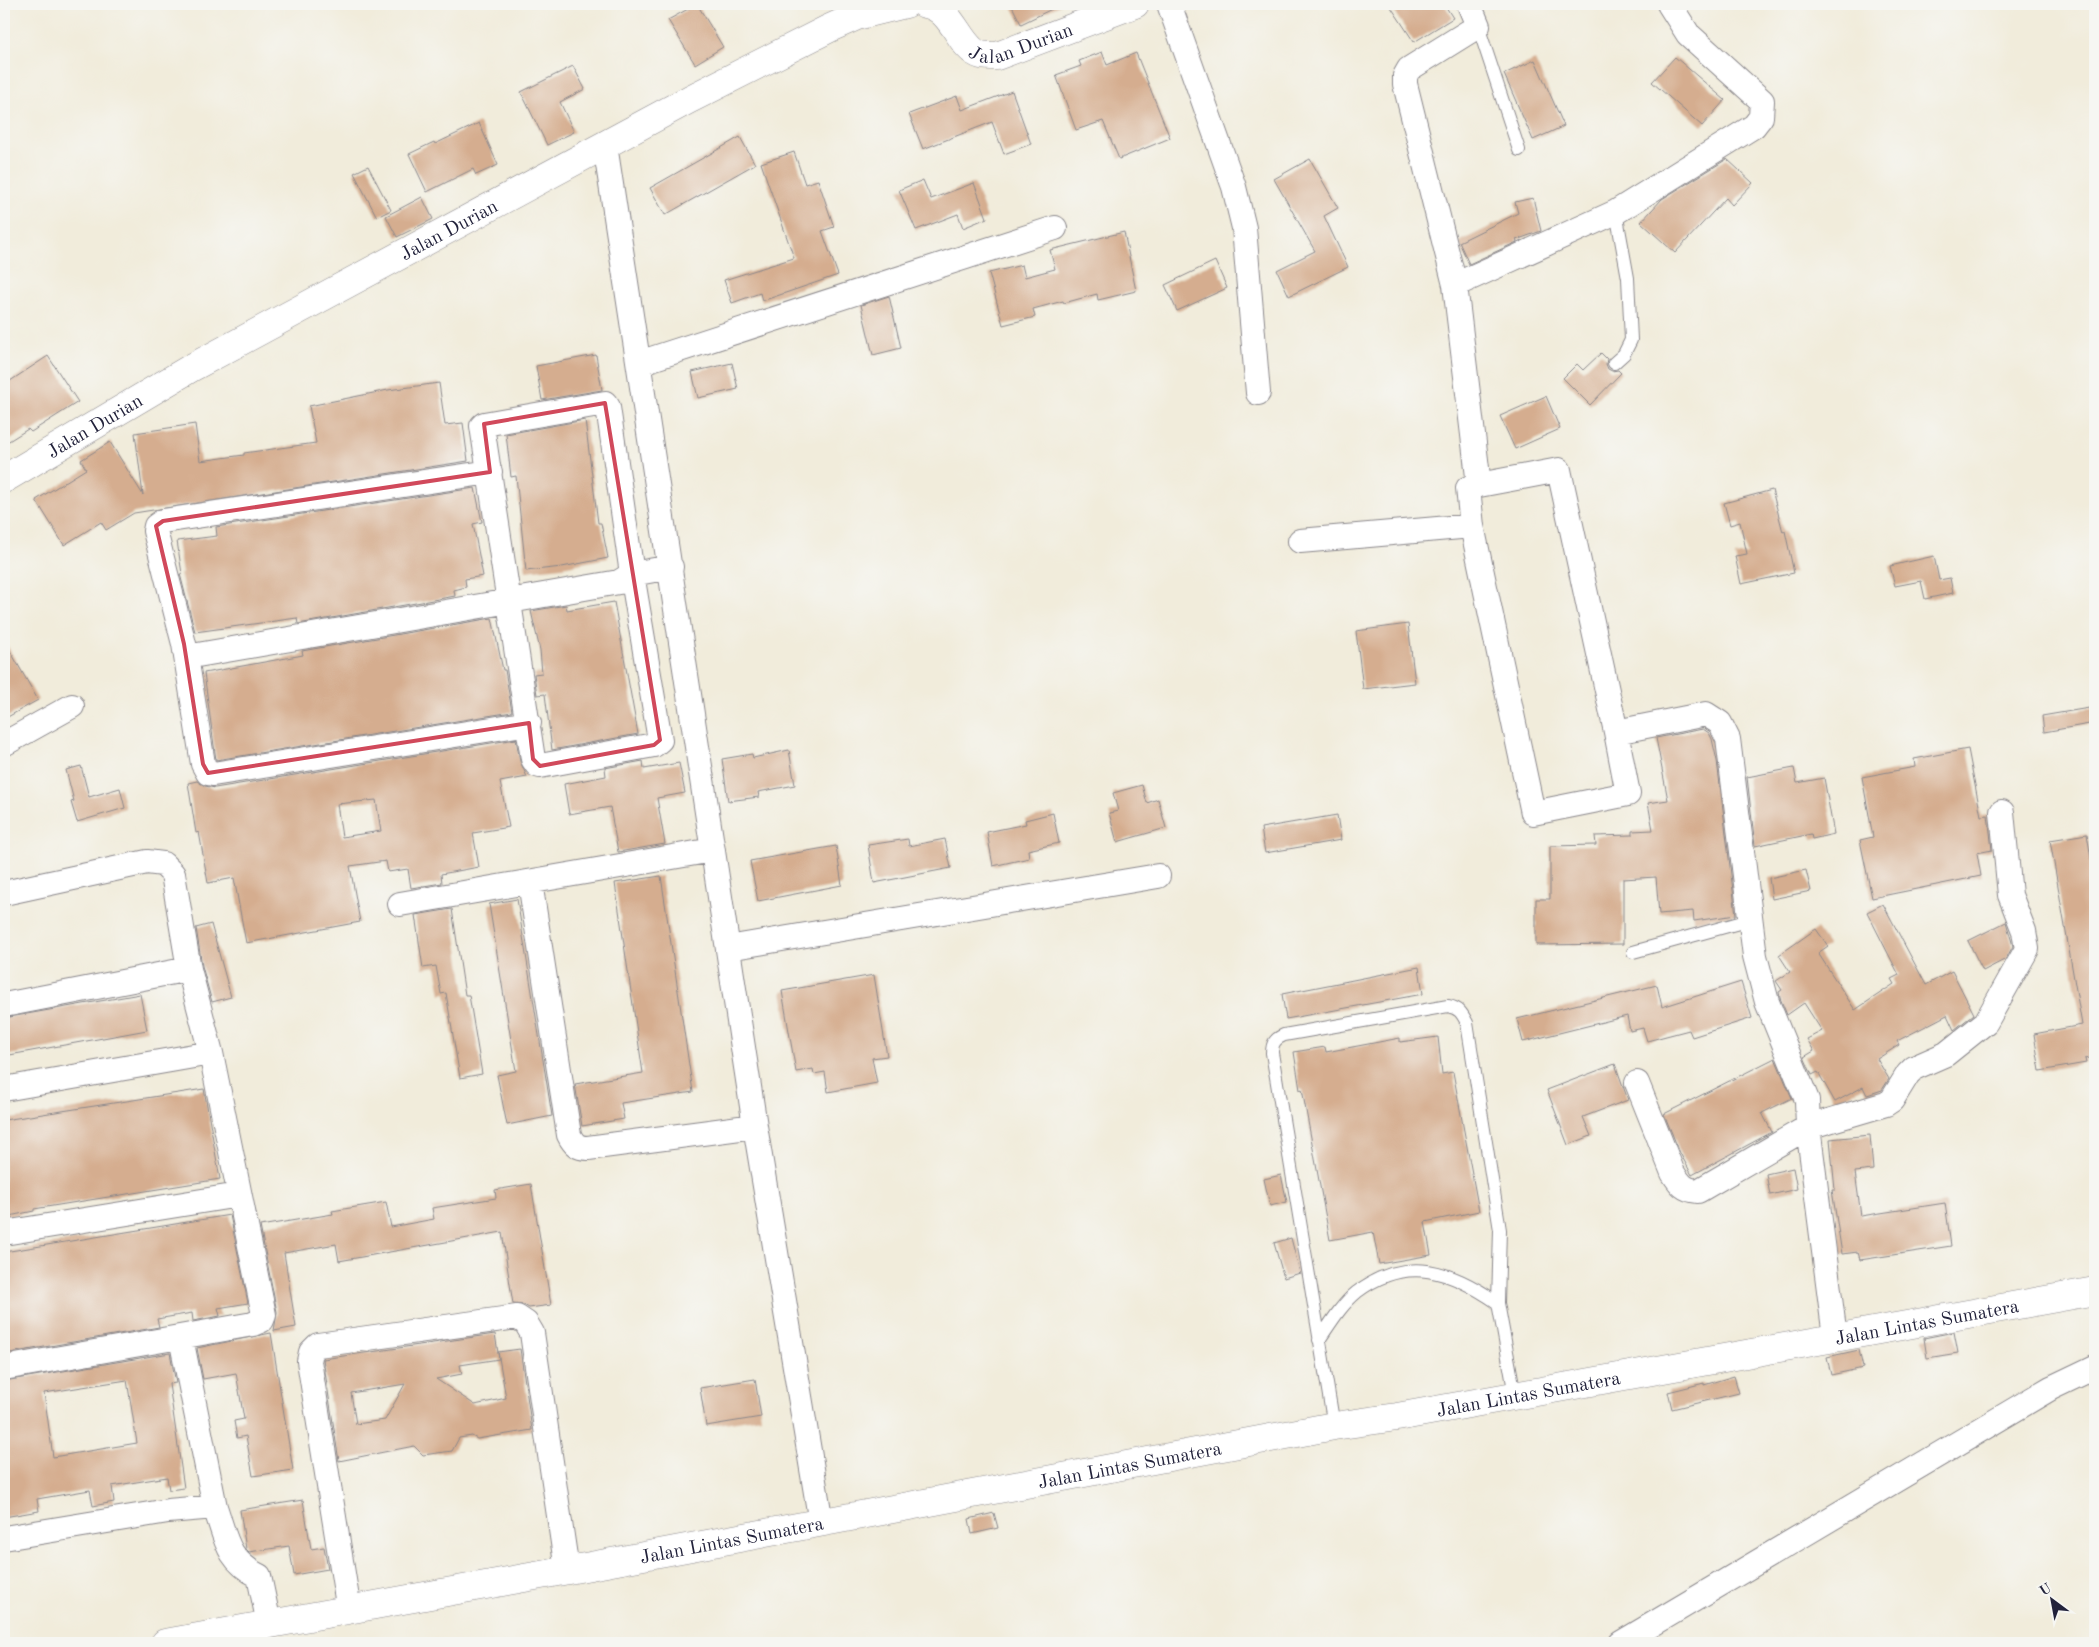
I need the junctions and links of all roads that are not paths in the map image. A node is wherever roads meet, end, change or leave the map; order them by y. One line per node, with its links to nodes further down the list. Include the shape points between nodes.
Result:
1 (924, 4): 2 (main road, Jalan Durian, via 947,16 972,50 981,55 997,56); 7 (main road, Jalan Durian, via 857,16)
2 (1135, 4)
3 (1169, 4): 14 (street, via 1234,186 1244,228)
4 (1469, 4): 6 (street)
5 (1669, 4): 9 (street, via 1688,34 1762,101 1761,117 1754,126)
6 (1478, 26): 8 (lane); 11 (street, via 1409,69 1405,76)
7 (605, 145): 12 (street); 16 (main road, Jalan Durian, via 191,368)
8 (1519, 150)
9 (1616, 212): 11 (street); 13 (lane, via 1628,278 1631,340 1624,354)
10 (1055, 228): 12 (street)
11 (1456, 285): 17 (street)
12 (639, 363): 20 (street)
13 (1614, 363)
14 (1258, 393)
15 (490, 472): 21 (street, via 483,424 605,403); 22 (street); 23 (street, via 159,522 155,531)
16 (4, 479)
17 (1479, 485): 18 (street, via 1468,488); 26 (street, via 1559,470)
18 (1472, 526): 19 (street); 26 (street, via 1533,813 1628,794)
19 (1300, 542)
20 (671, 567): 21 (street); 29 (street)
21 (632, 574): 22 (street, via 619,582); 25 (street, via 659,743 540,766 533,759)
22 (509, 595): 23 (street); 25 (street)
23 (185, 651): 25 (street, via 203,764 208,773)
24 (72, 706): 27 (street)
25 (529, 723)
26 (1616, 732): 34 (street, via 1706,714 1720,723 1728,739)
27 (4, 744)
28 (2002, 812): 43 (street, via 2010,896 2027,942 2024,957 1998,1003 1986,1022 1962,1043 1914,1068 1886,1104)
29 (713, 850): 31 (street); 35 (street)
30 (1158, 876): 35 (street)
31 (530, 882): 33 (street); 42 (street, via 569,1135 573,1143 580,1148 588,1148)
32 (4, 893): 37 (street, via 147,862 163,864 173,874)
33 (400, 904)
34 (1750, 920): 36 (lane); 43 (street, via 1767,1002 1807,1100)
35 (728, 948): 42 (street)
36 (1633, 952)
37 (189, 969): 38 (street); 39 (street)
38 (4, 1005)
39 (211, 1053): 41 (street); 44 (street)
40 (1636, 1083): 43 (street, via 1672,1173 1688,1190 1698,1190)
41 (4, 1089)
42 (756, 1126): 56 (street)
43 (1808, 1127): 49 (street)
44 (239, 1196): 45 (street); 48 (street, via 264,1315 262,1320)
45 (4, 1234)
46 (2095, 1291): 49 (main road, Jalan Lintas Sumatera)
47 (1498, 1303): 50 (lane, via 1461,1280 1432,1270 1403,1271 1356,1293); 50 (lane, via 1500,1230 1463,1014 1448,1006 1284,1035 1272,1045 1272,1053); 53 (lane)
48 (181, 1338): 52 (street); 55 (street)
49 (1835, 1338): 53 (main road, Jalan Lintas Sumatera)
50 (1319, 1340): 54 (lane)
51 (2095, 1367): 62 (street, via 2051,1388)
52 (4, 1368)
53 (1515, 1396): 54 (main road, Jalan Lintas Sumatera)
54 (1334, 1426): 56 (main road, Jalan Lintas Sumatera)
55 (215, 1507): 57 (street, via 168,1511); 60 (street, via 232,1556 244,1569 259,1576)
56 (821, 1523): 58 (main road, Jalan Lintas Sumatera)
57 (4, 1538)
58 (567, 1570): 59 (main road, Jalan Lintas Sumatera); 59 (street, via 532,1333 526,1323 517,1318 318,1345 311,1352 309,1361)
59 (349, 1611): 60 (main road, Jalan Lintas Sumatera)
60 (269, 1624): 61 (main road, Jalan Lintas Sumatera)
61 (165, 1643)
62 (1621, 1643)

